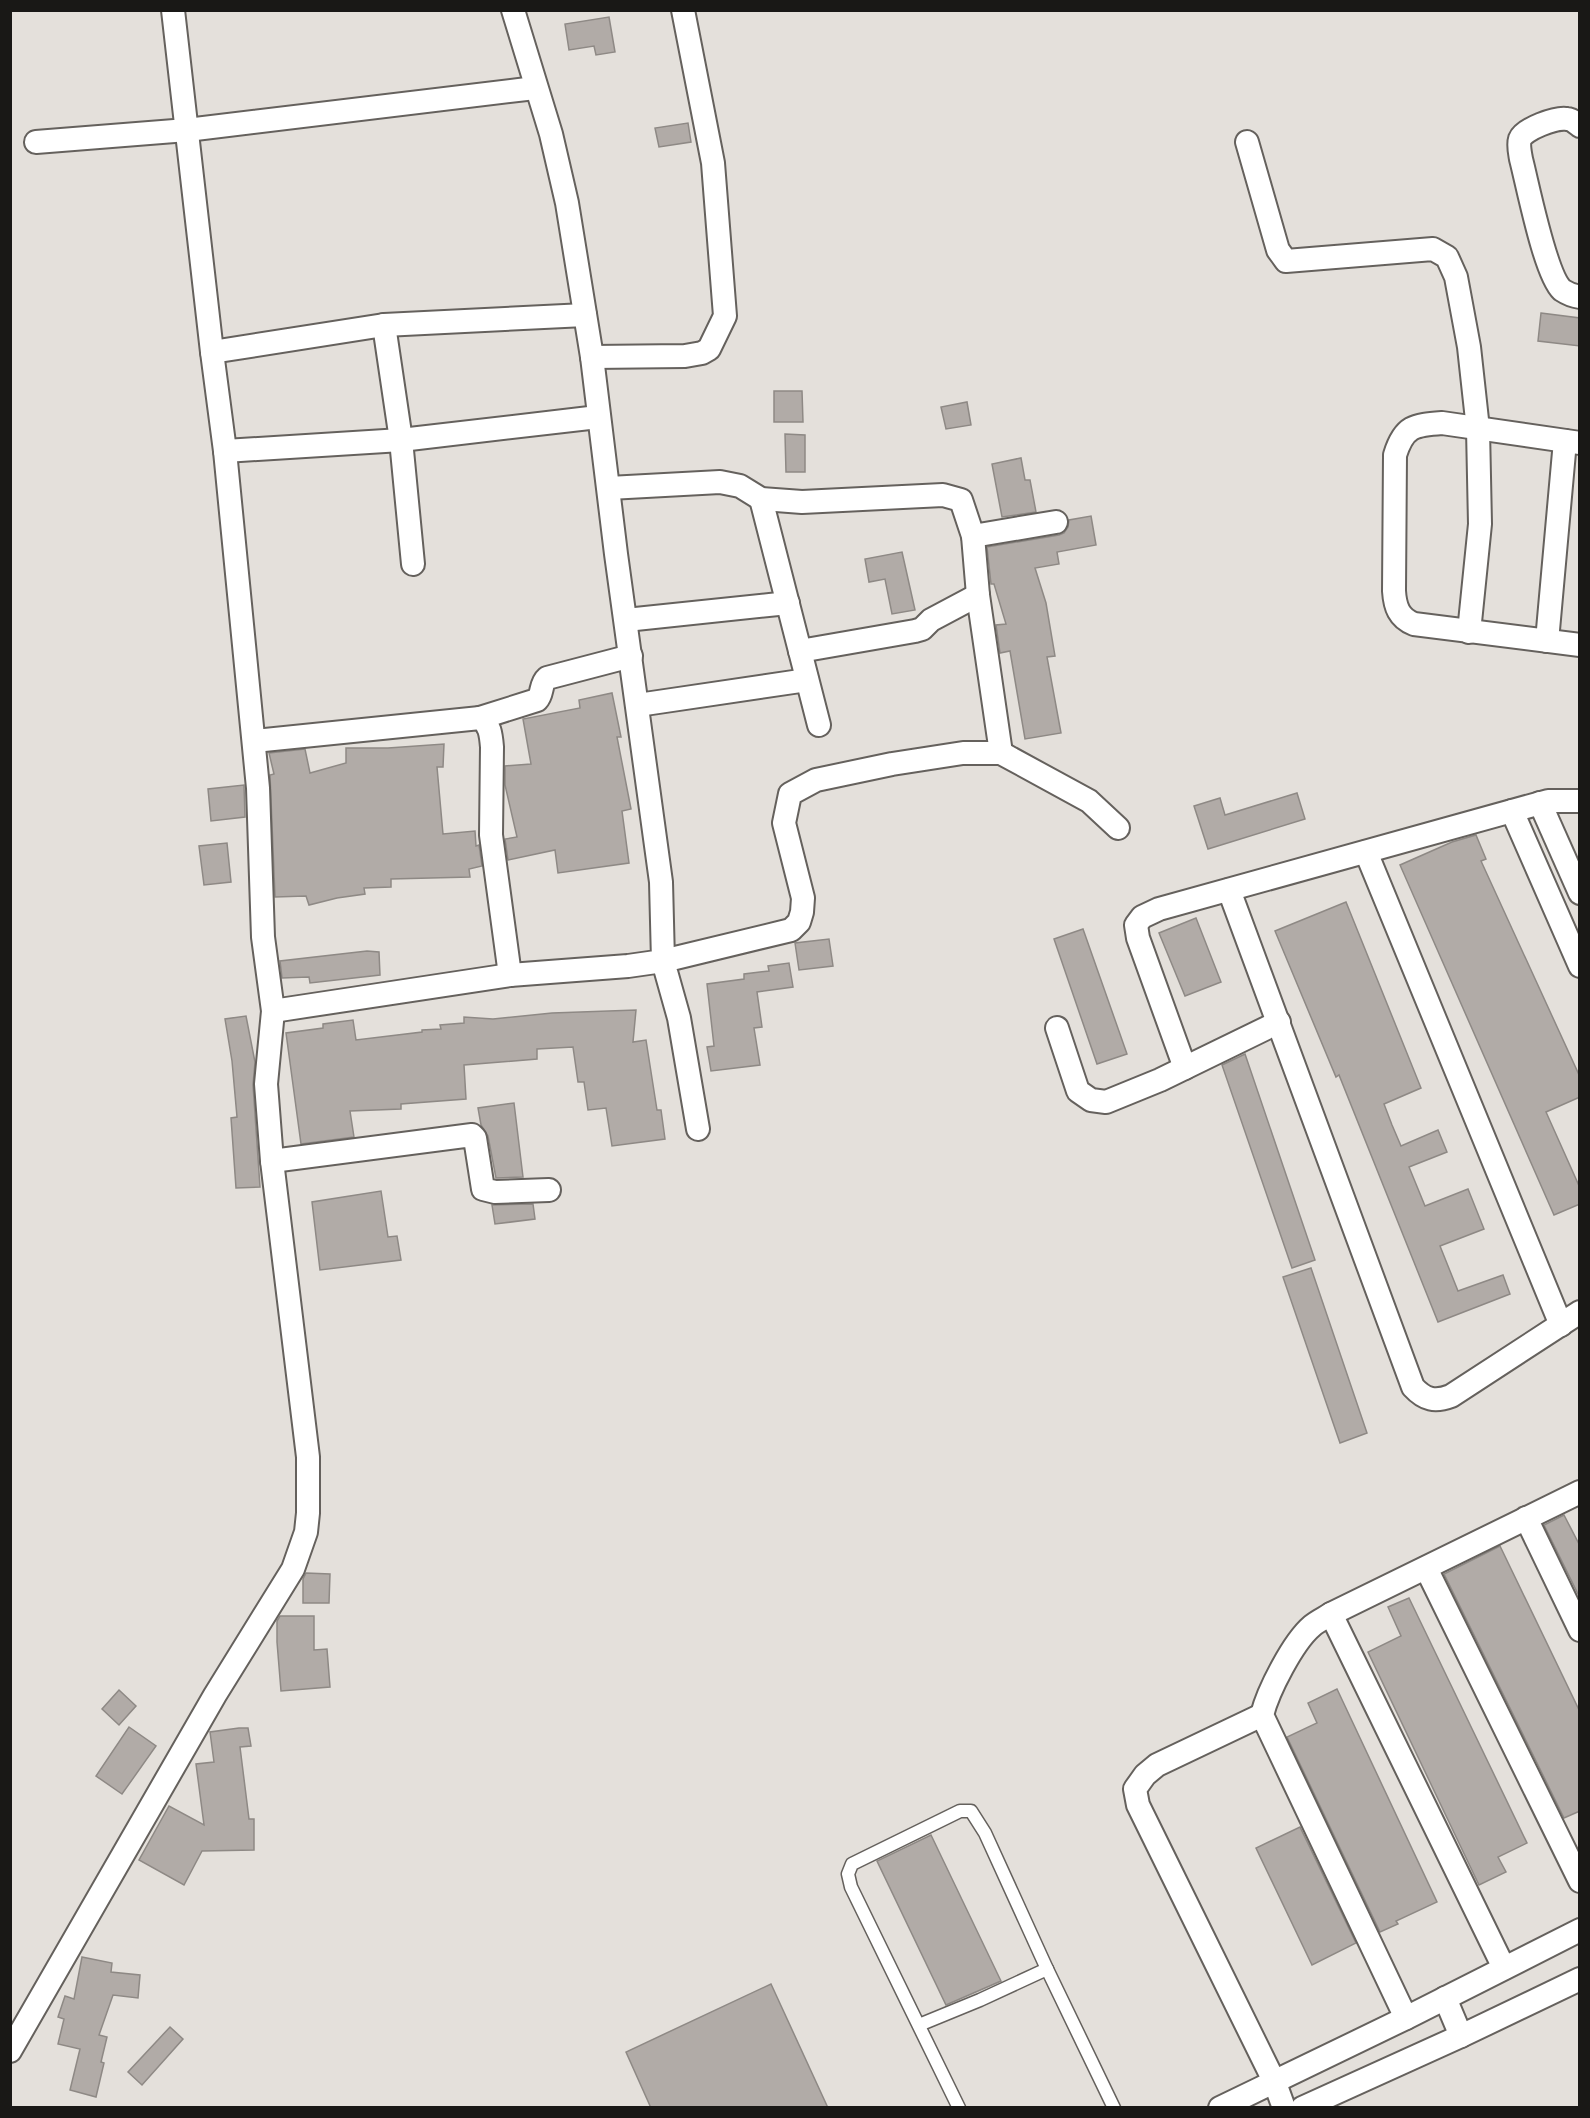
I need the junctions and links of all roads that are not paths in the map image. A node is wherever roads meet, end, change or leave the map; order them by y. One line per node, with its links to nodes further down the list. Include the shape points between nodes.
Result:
1 (173, 10): 6 (street)
2 (513, 10): 4 (street)
3 (683, 10): 13 (street, via 712,163 725,316 709,349 702,353)
4 (535, 88): 6 (street); 10 (street, via 551,134 567,203)
5 (1580, 126): 9 (street, via 1560,119 1531,129 1519,144 1550,269 1561,289)
6 (188, 130): 7 (street); 12 (street)
7 (36, 142)
8 (1247, 142): 15 (street, via 1278,250 1286,261 1433,249 1447,256 1456,278 1469,347)
9 (1580, 297)
10 (585, 315): 11 (street); 13 (street)
11 (384, 325): 12 (street); 16 (street)
12 (212, 352): 18 (street)
13 (592, 357): 14 (street)
14 (598, 417): 16 (street); 19 (street)
15 (1478, 429): 17 (street); 27 (street, via 1480,524); 27 (street, via 1420,424 1406,430 1395,454 1395,606 1401,616 1414,624)
16 (401, 440): 18 (street); 23 (street)
17 (1572, 442): 28 (street)
18 (225, 451): 36 (street)
19 (609, 488): 20 (street, via 720,482 740,486); 26 (street)
20 (761, 500): 22 (street, via 802,502 943,495 961,500); 25 (street)
21 (1056, 522): 22 (street)
22 (973, 536): 24 (street)
23 (413, 564)
24 (978, 595): 30 (street, via 922,629); 37 (street)
25 (788, 603): 26 (street); 30 (street)
26 (626, 620): 31 (street)
27 (1469, 632): 28 (street)
28 (1547, 641): 29 (street)
29 (1580, 645)
30 (800, 651): 32 (street)
31 (631, 656): 33 (street); 34 (street, via 546,678 537,700)
32 (807, 680): 33 (street); 35 (street)
33 (638, 705): 45 (street, via 661,882)
34 (480, 718): 36 (street); 47 (street, via 486,722 491,736 491,835)
35 (819, 725)
36 (254, 741): 48 (street, via 263,937)
37 (1001, 753): 41 (street, via 1089,801); 45 (street, via 963,753 892,764 816,780 790,794 784,823 803,898 799,922 791,930)
38 (1580, 801): 39 (street)
39 (1540, 803): 40 (street); 44 (street)
40 (1512, 811): 42 (street); 46 (street)
41 (1118, 828)
42 (1366, 852): 43 (street); 56 (street)
43 (1229, 890): 49 (street); 51 (street, via 1159,909 1136,925)
44 (1580, 893)
45 (663, 961): 47 (street); 52 (street, via 679,1018)
46 (1580, 966)
47 (510, 975): 48 (street)
48 (273, 1011): 53 (street, via 266,1084)
49 (1279, 1022): 51 (street); 56 (street, via 1413,1387 1428,1399 1451,1396)
50 (1057, 1028): 51 (street, via 1078,1091 1091,1100 1116,1099)
51 (1185, 1068)
52 (698, 1129)
53 (272, 1161): 54 (street, via 472,1135 483,1188 495,1192); 72 (street, via 308,1457 306,1532 293,1569 215,1695)
54 (549, 1190)
55 (1580, 1312): 56 (street)
56 (1561, 1325)
57 (1580, 1492): 58 (street)
58 (1526, 1518): 59 (street); 61 (street)
59 (1426, 1568): 60 (street); 63 (street)
60 (1331, 1614): 62 (street, via 1310,1627 1291,1653 1270,1687); 65 (street)
61 (1580, 1630)
62 (1262, 1715): 69 (street); 73 (street, via 1157,1765 1136,1789 1138,1805)
63 (1580, 1881)
64 (1580, 1930): 65 (street)
65 (1504, 1968): 68 (street)
66 (1047, 1969): 70 (lane); 70 (lane, via 985,1833 971,1811 960,1811 852,1864 848,1875); 75 (lane)
67 (1580, 1979): 71 (street)
68 (1445, 1998): 69 (street); 71 (street)
69 (1406, 2018): 73 (street)
70 (919, 2025): 74 (lane)
71 (1461, 2036): 78 (street)
72 (10, 2051)
73 (1275, 2083): 76 (street); 77 (street)
74 (959, 2108)
75 (1114, 2108)
76 (1220, 2108)
77 (1284, 2108)
78 (1302, 2108)

